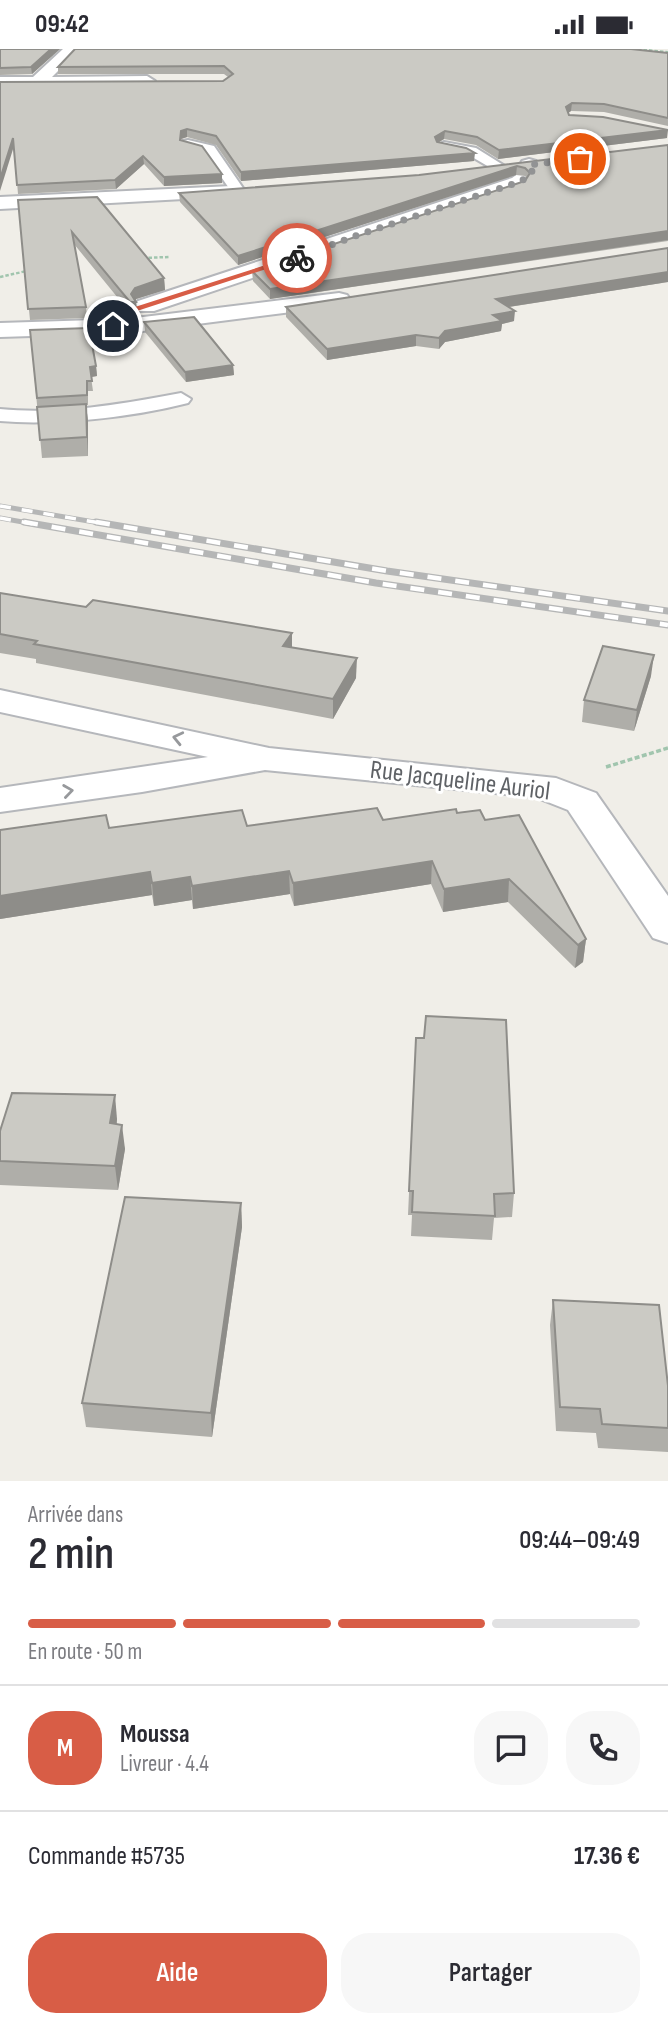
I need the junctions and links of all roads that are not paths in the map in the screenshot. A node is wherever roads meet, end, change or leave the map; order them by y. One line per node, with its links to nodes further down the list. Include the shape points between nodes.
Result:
1 (72, 49): 4 (street)
2 (170, 81): 4 (street)
3 (0, 82): 4 (street)
4 (37, 82)
5 (188, 144): 12 (lane, via 209,149)
6 (444, 146): 9 (lane, via 471,151)
7 (554, 162): 8 (street)
8 (529, 165): 9 (street); 15 (street, via 532,171 519,182 141,307)
9 (502, 168): 10 (street)
10 (464, 172)
11 (263, 189): 12 (street)
12 (238, 191): 13 (street)
13 (0, 203)
14 (366, 296): 15 (street)
15 (113, 326): 17 (street)
16 (0, 330): 17 (street)
17 (46, 331): 18 (street)
18 (0, 352)
19 (181, 399): 20 (lane, via 125,409)
20 (0, 415)
21 (0, 701): 22 (street, Rue Jacqueline Auriol, one-way to 21)
22 (269, 758): 23 (street, Rue Jacqueline Auriol, one-way to 22); 24 (street, Rue Jacqueline Auriol, via 542,786 582,802)
23 (0, 800)
24 (668, 928)

